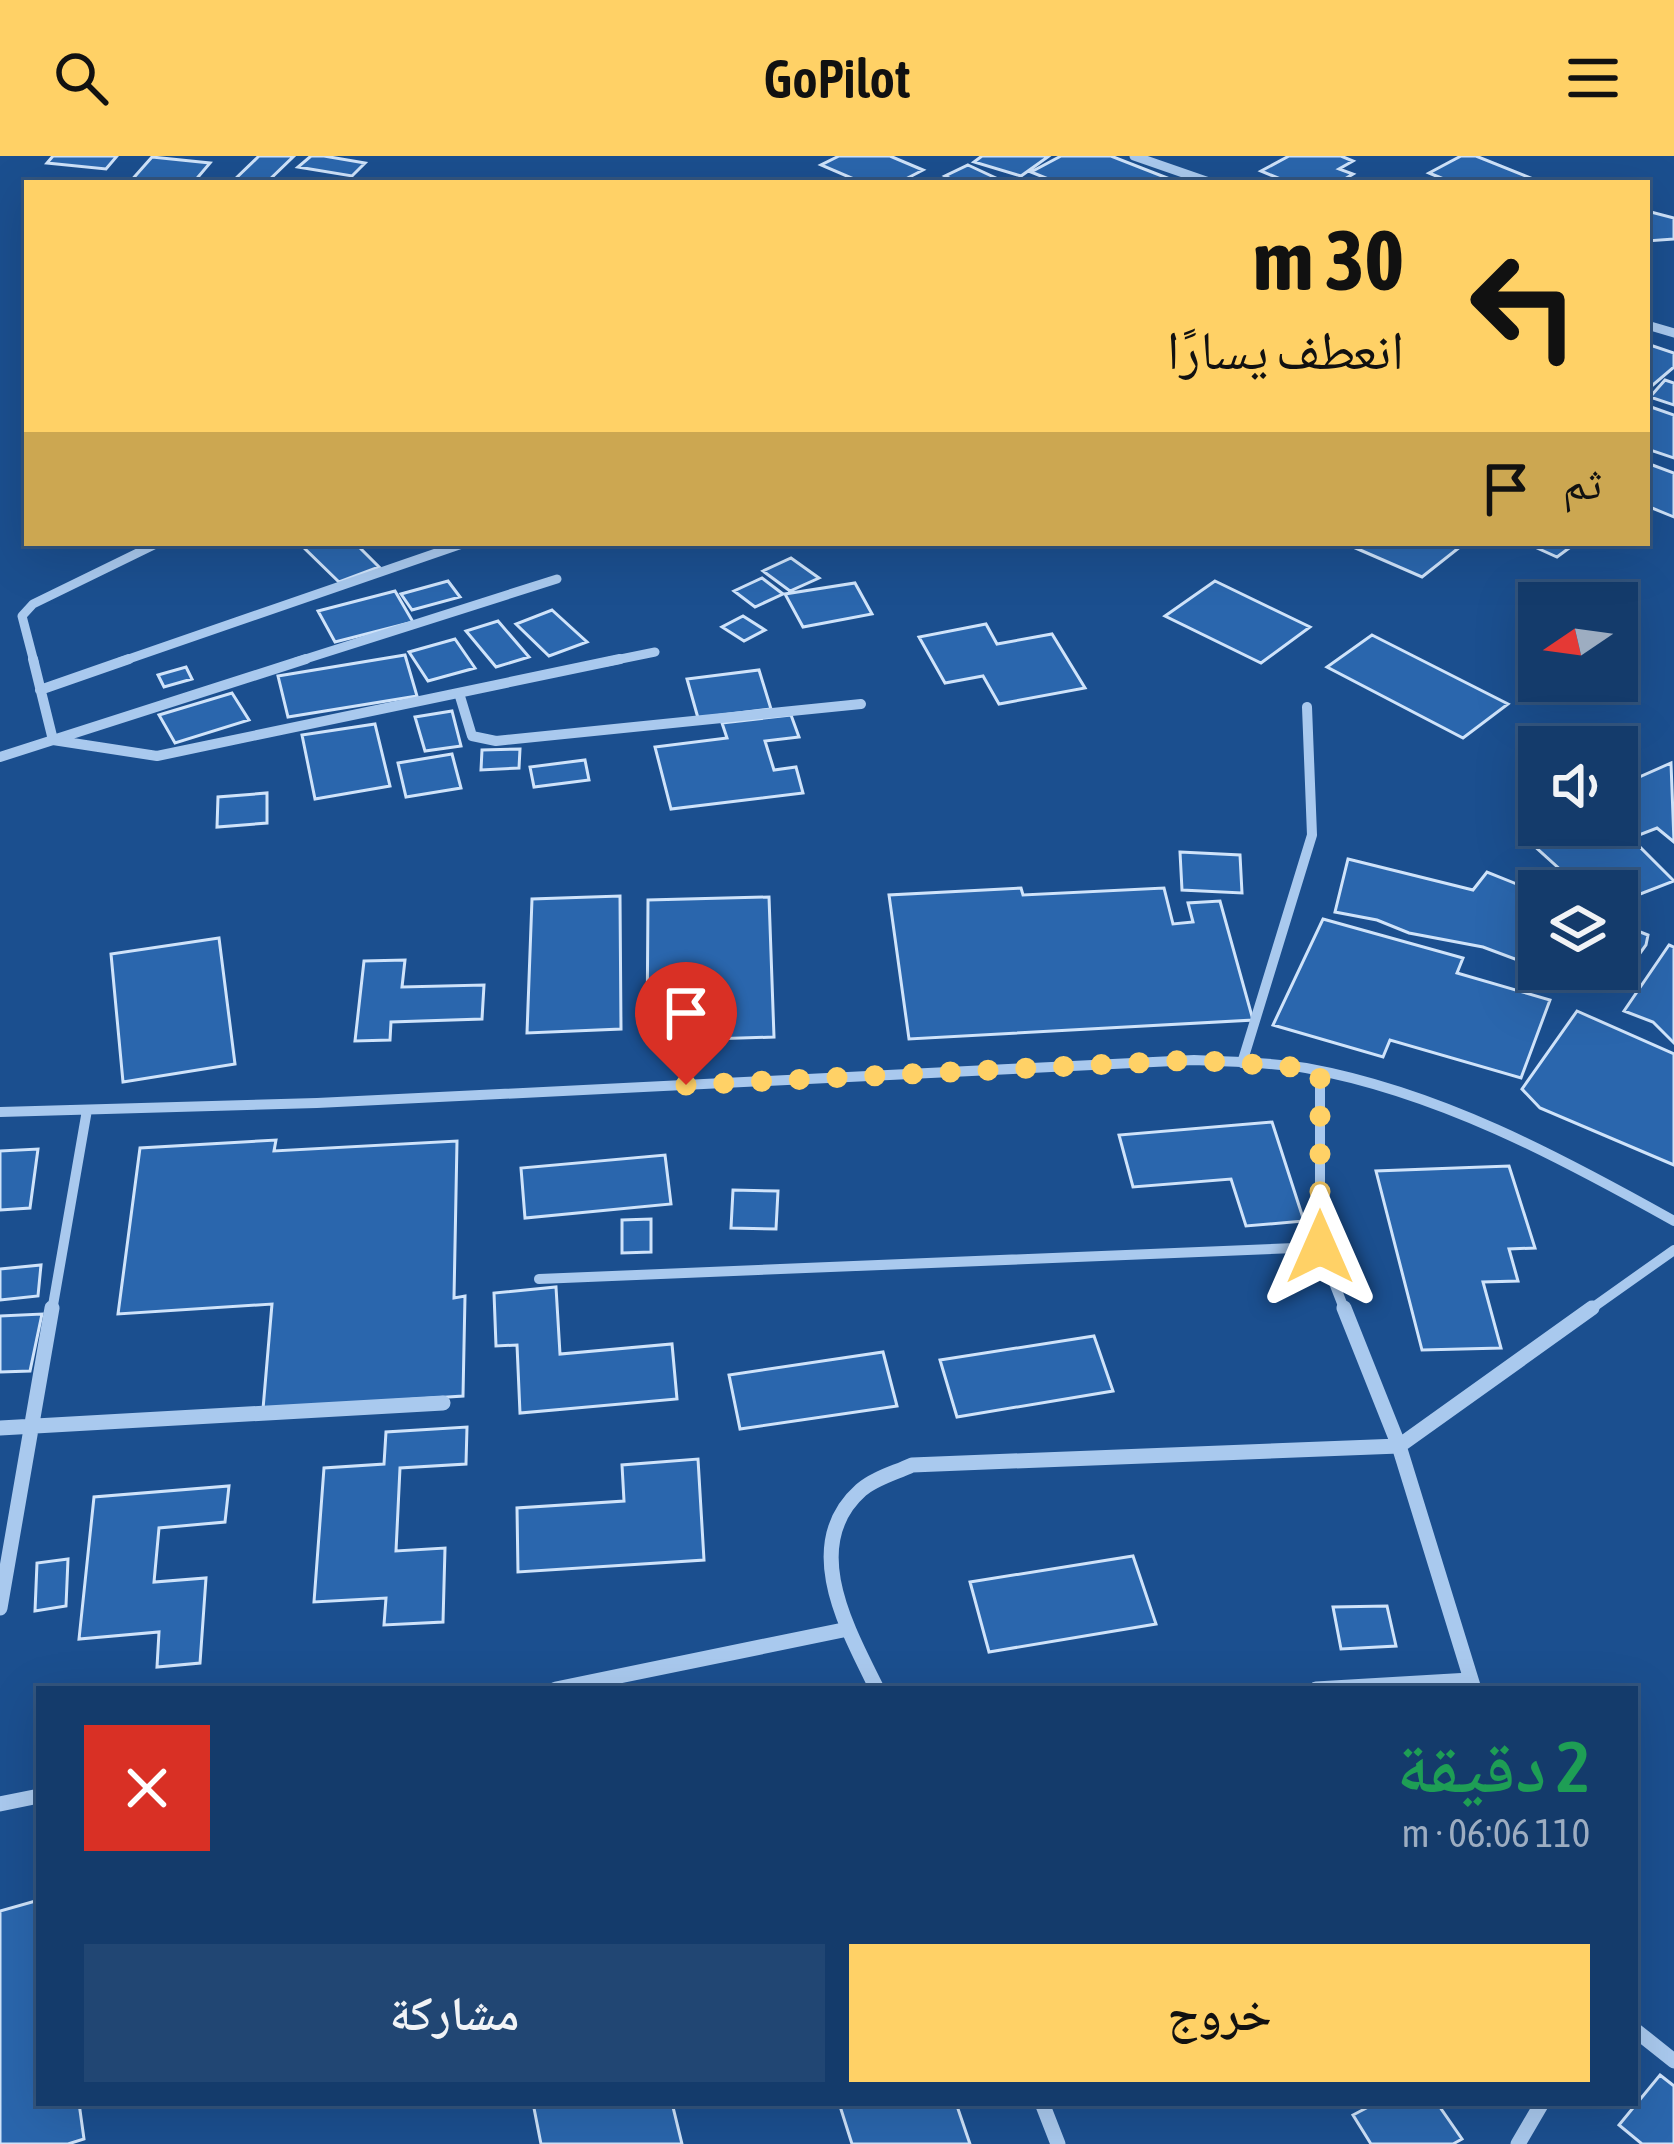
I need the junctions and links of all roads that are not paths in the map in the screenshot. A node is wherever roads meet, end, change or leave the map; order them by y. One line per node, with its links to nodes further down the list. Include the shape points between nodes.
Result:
1 (1134, 156): 2 (street)
2 (1203, 180)
3 (152, 546): 7 (street, via 22,616)
4 (456, 546): 7 (street)
5 (557, 578): 11 (street)
6 (656, 652): 8 (street)
7 (40, 690): 11 (street)
8 (460, 693): 9 (street, via 472,736 496,741); 11 (street, via 157,756)
9 (861, 704)
10 (1307, 707): 13 (street, via 1312,835)
11 (53, 740): 12 (street)
12 (0, 758)
13 (1242, 1063): 14 (street); 15 (street)
14 (1320, 1071): 17 (street, via 1397,1090 1585,1170); 18 (street)
15 (87, 1109): 16 (street); 22 (street)
16 (0, 1112)
17 (1674, 1221)
18 (1320, 1247): 20 (street); 24 (street)
19 (1674, 1250): 24 (street)
20 (539, 1279)
21 (442, 1403): 22 (street)
22 (34, 1426): 23 (street); 25 (street)
23 (0, 1428)
24 (1399, 1446): 26 (street, via 912,1465 861,1490 832,1526 828,1562); 27 (street)
25 (0, 1608)
26 (848, 1629): 28 (street); 29 (street)
27 (1472, 1684): 30 (street)
28 (571, 1686)
29 (876, 1686)
30 (1410, 1686)
31 (36, 1797): 32 (street)
32 (0, 1804)
33 (1638, 2032): 34 (street)
34 (1674, 2061)
35 (1043, 2106): 37 (street)
36 (1540, 2106): 38 (street)
37 (1058, 2144)
38 (1519, 2144)

